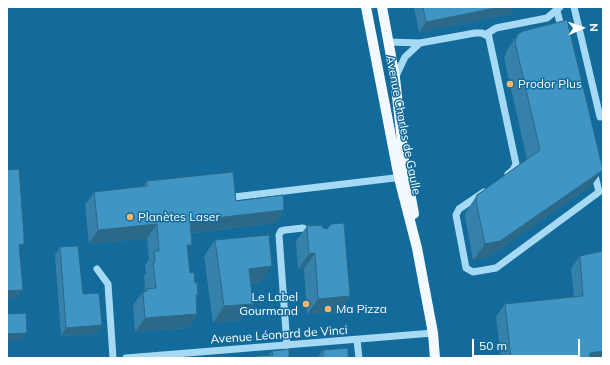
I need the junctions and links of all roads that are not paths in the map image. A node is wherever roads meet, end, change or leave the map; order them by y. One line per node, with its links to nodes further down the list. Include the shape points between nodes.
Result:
1 (366, 7): 13 (main road, Avenue Charles de Gaulle)
2 (371, 7): 7 (main road, via 374,24)
3 (382, 7): 7 (main road, Avenue Charles de Gaulle)
4 (574, 7): 11 (street, via 600,116)
5 (559, 9): 6 (street, via 547,18 492,30); 8 (street)
6 (488, 36): 9 (street, via 475,33); 14 (street, via 516,164 513,170)
7 (388, 42): 9 (street); 10 (main road, Avenue Charles de Gaulle)
8 (564, 42)
9 (420, 44): 10 (street, via 405,57)
10 (395, 78): 13 (main road, Avenue Charles de Gaulle)
11 (603, 116)
12 (592, 162): 15 (street, via 599,192 496,268 473,272 466,268 456,215 459,209)
13 (403, 177): 16 (street); 19 (main road, Avenue Charles de Gaulle, via 414,213 417,248)
14 (501, 179)
15 (489, 188)
16 (234, 197)
17 (315, 240): 21 (street, via 313,234 303,228 286,230 279,235)
18 (97, 269): 22 (street, via 108,284)
19 (433, 333): 20 (street, Avenue Léonard de Vinci); 25 (main road, Avenue Charles de Gaulle)
20 (357, 340): 21 (street, Avenue Léonard de Vinci); 24 (street)
21 (287, 346): 23 (street, Avenue Léonard de Vinci)
22 (113, 358)
23 (126, 358)
24 (359, 358)
25 (435, 358)

